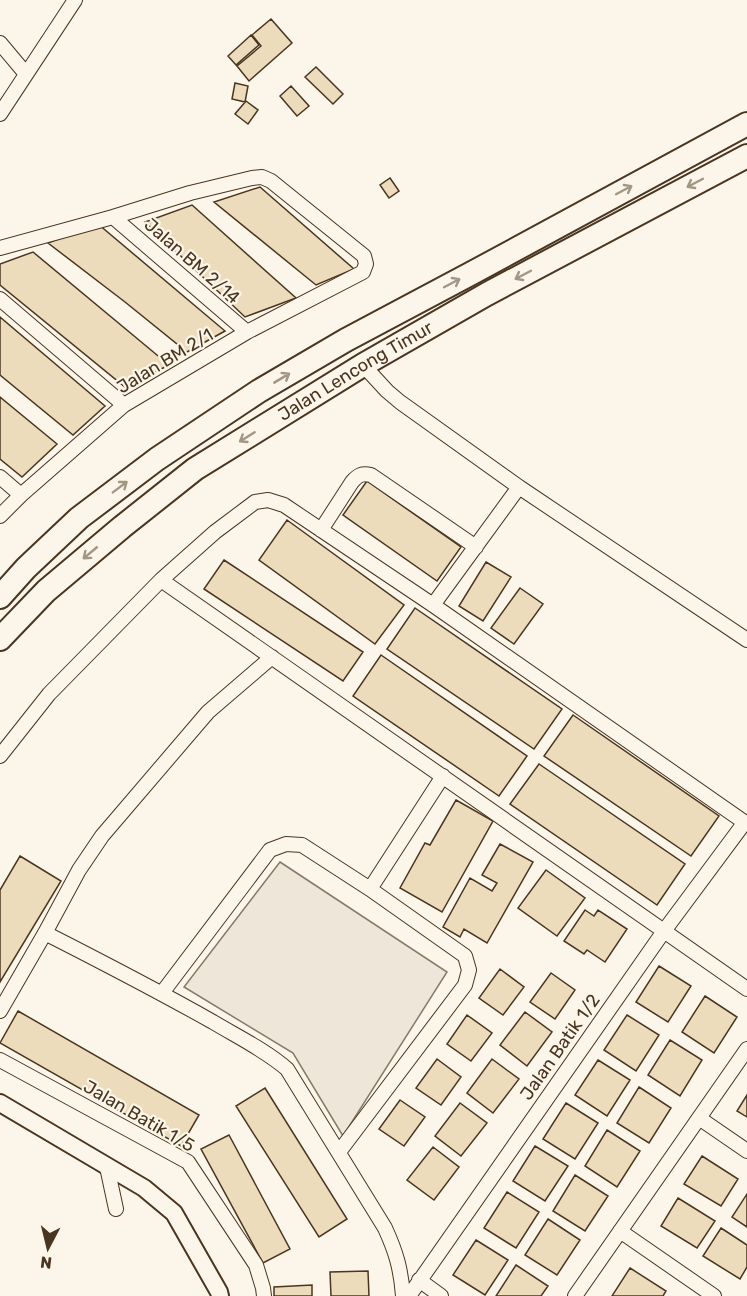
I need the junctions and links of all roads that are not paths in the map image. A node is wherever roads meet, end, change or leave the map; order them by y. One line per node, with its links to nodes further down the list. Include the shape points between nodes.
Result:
1 (75, 0): 3 (street)
2 (0, 43): 3 (street)
3 (26, 74): 4 (street)
4 (0, 114)
5 (747, 124): 20 (highway, Jalan Lencong Timur, one-way to 5, via 79,518 157,459 259,391 346,339)
6 (747, 156): 11 (highway, Jalan Lencong Timur, one-way to 11, via 487,294)
7 (113, 217): 8 (street); 10 (street, Jalan BM 2/14); 10 (street, Jalan BM 2/1, via 190,193 262,177 364,256 363,272)
8 (0, 248)
9 (0, 299): 12 (street)
10 (247, 332): 12 (street, Jalan BM 2/1)
11 (363, 365): 14 (street, via 400,402); 22 (highway, Jalan Lencong Timur, one-way to 22, via 195,469 46,591)
12 (124, 405): 15 (street, Jalan BM 2/1)
13 (0, 477): 15 (street)
14 (519, 487): 18 (street); 23 (street)
15 (21, 495): 16 (street, Jalan BM 2/1)
16 (0, 516)
17 (321, 530): 18 (street, via 352,482 363,473); 19 (street, via 284,505 268,500 255,502); 21 (street)
18 (476, 547): 21 (street)
19 (160, 580): 24 (street); 25 (street, via 49,694)
20 (0, 597)
21 (433, 605): 27 (street)
22 (0, 639)
23 (747, 640)
24 (272, 657): 26 (street); 30 (street, via 208,712 102,836)
25 (0, 756)
26 (443, 776): 28 (street); 29 (street)
27 (746, 823): 29 (street, Jalan Batik 1/2)
28 (370, 889): 32 (street, via 302,845 286,844 270,850); 39 (street, via 465,956 469,970 465,985)
29 (663, 931): 31 (street); 43 (street, Jalan Batik 1/2)
30 (45, 933): 32 (street); 33 (street)
31 (747, 989)
32 (162, 993): 39 (street, via 287,1069)
33 (0, 1011)
34 (747, 1049): 37 (street)
35 (0, 1060): 45 (street, Jalan Batik 1/5, via 188,1162 256,1265)
36 (0, 1103): 40 (street)
37 (699, 1118): 38 (street); 42 (street)
38 (747, 1151)
39 (339, 1152): 46 (street, via 385,1228 398,1260)
40 (106, 1167): 41 (street); 44 (street, via 144,1188 174,1213)
41 (116, 1209)
42 (620, 1231): 49 (street); 50 (street)
43 (419, 1280): 47 (street, Jalan Batik 1/2); 48 (street)
44 (220, 1296)
45 (264, 1296)
46 (403, 1296)
47 (410, 1296)
48 (441, 1296)
49 (575, 1296)
50 (714, 1296)

